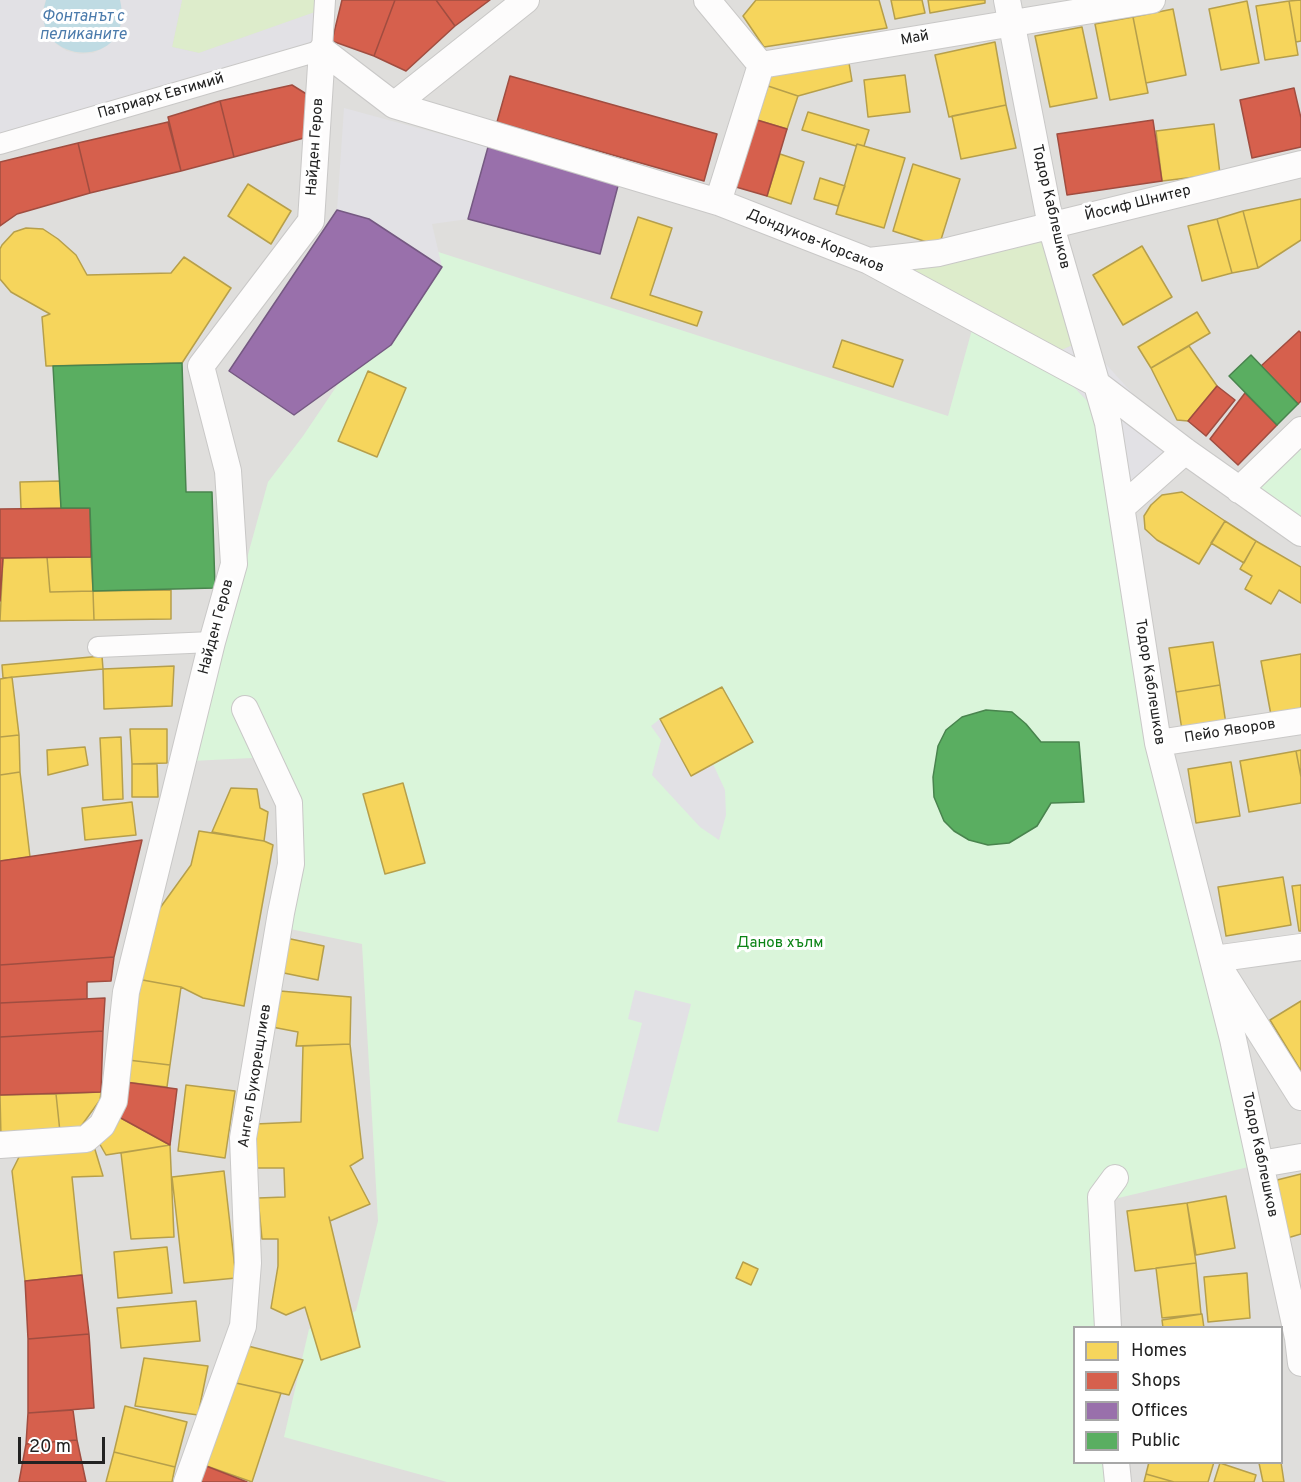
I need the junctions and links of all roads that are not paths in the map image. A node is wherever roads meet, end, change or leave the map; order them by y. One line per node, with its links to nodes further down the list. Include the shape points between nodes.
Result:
1 (325, 0): 6 (street)
2 (526, 0): 8 (street)
3 (707, 0): 7 (street)
4 (1152, 0): 5 (street, Май)
5 (1009, 11): 7 (street, Май); 12 (street, Тодор Каблешков)
6 (322, 50): 8 (street, Дондуков-Корсаков); 9 (street, Патриарх Евтимий); 20 (street, Найден Геров, via 311,221 201,366 228,471 234,564)
7 (761, 65): 11 (street)
8 (394, 105): 11 (street, Дондуков-Корсаков)
9 (0, 144)
10 (1301, 164): 12 (street, Йосиф Шнитер)
11 (718, 202): 13 (street, Дондуков-Корсаков)
12 (1051, 226): 13 (street, Йосиф Шнитер, via 939,253); 14 (street, Тодор Каблешков)
13 (869, 261): 14 (street, Дондуков-Корсаков)
14 (1097, 384): 16 (street, Дондуков-Корсаков); 18 (street, Тодор Каблешков, via 1108,423)
15 (1301, 430): 17 (street)
16 (1185, 451): 17 (street, Дондуков-Корсаков); 18 (street)
17 (1239, 490): 19 (street, Дондуков-Корсаков)
18 (1122, 507): 24 (street, Тодор Каблешков)
19 (1301, 533)
20 (212, 642): 21 (street); 28 (street, Найден Геров, via 126,992 114,1101 102,1125 86,1138)
21 (98, 647)
22 (245, 709): 35 (street, Ангел Букорещлиев, via 290,803 291,864 243,1138 248,1263 243,1326)
23 (1301, 721): 24 (street, Пейо Яворов)
24 (1158, 743): 26 (street, Тодор Каблешков)
25 (1301, 947): 26 (street)
26 (1214, 959): 27 (street); 30 (street, Тодор Каблешков)
27 (1301, 1097)
28 (0, 1145)
29 (1301, 1157): 30 (street)
30 (1261, 1164): 33 (street, Тодор Каблешков)
31 (1115, 1178): 32 (street, via 1101,1197)
32 (1108, 1326)
33 (1301, 1363)
34 (1116, 1464): 36 (street)
35 (187, 1482)
36 (1118, 1482)

